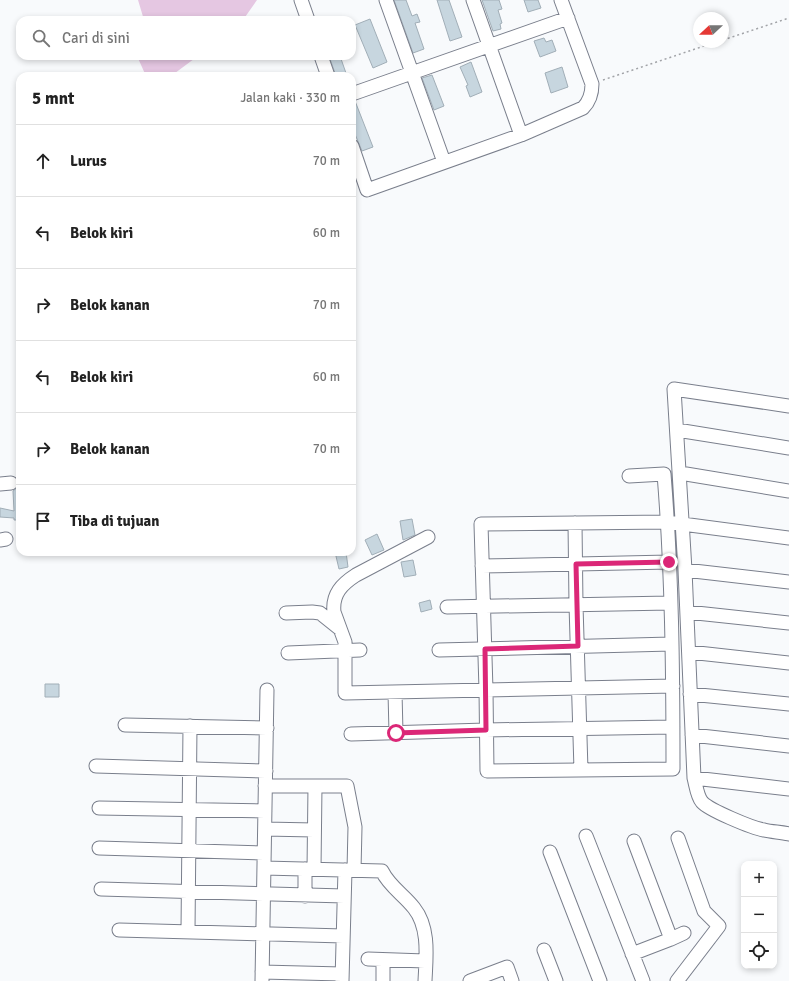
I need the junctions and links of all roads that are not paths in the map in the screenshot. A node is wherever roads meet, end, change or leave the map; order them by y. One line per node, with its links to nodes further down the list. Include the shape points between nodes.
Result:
1 (301, 0): 5 (street)
2 (386, 0): 10 (street)
3 (473, 0): 7 (street)
4 (561, 0): 6 (street)
5 (307, 16)
6 (568, 18): 7 (street); 12 (street, via 592,84 589,100 583,108)
7 (489, 44): 10 (street); 12 (street)
8 (322, 60): 9 (street)
9 (327, 72)
10 (413, 73): 11 (street); 14 (street)
11 (356, 93)
12 (521, 135): 14 (street)
13 (356, 158): 14 (street, via 367,190)
14 (444, 162)
15 (789, 406): 16 (street, via 674,389)
16 (677, 430): 17 (street); 18 (street)
17 (789, 448)
18 (680, 473): 20 (street); 23 (street)
19 (629, 476): 21 (street, via 664,474)
20 (789, 491)
21 (668, 522): 22 (street); 23 (street); 26 (street)
22 (575, 523): 27 (street); 28 (street, via 481,524)
23 (683, 525): 25 (street); 29 (street)
24 (428, 537): 38 (street, via 345,582 334,600 334,612)
25 (789, 538)
26 (669, 562): 27 (street); 31 (street)
27 (576, 564): 28 (street); 32 (street)
28 (482, 566): 33 (street)
29 (685, 570): 30 (street); 35 (street)
30 (789, 582)
31 (670, 602): 32 (street); 39 (street)
32 (576, 605): 33 (street); 40 (street)
33 (483, 607): 34 (street); 41 (street)
34 (446, 608)
35 (687, 612): 37 (street); 45 (street)
36 (286, 613): 38 (street, via 320,613)
37 (789, 623)
38 (341, 630): 42 (street, via 345,642)
39 (671, 644): 40 (street); 48 (street)
40 (578, 646): 41 (street); 49 (street)
41 (485, 649): 44 (street); 51 (street)
42 (344, 650): 43 (street); 46 (street); 52 (street, via 345,693)
43 (360, 650)
44 (439, 650)
45 (689, 652): 47 (street); 53 (street)
46 (288, 653)
47 (789, 663)
48 (673, 686): 49 (street); 57 (street)
49 (579, 688): 51 (street); 59 (street)
50 (267, 690): 58 (street)
51 (486, 690): 52 (street); 60 (street)
52 (395, 692): 61 (street)
53 (690, 694): 54 (street); 63 (street)
54 (789, 704)
55 (125, 725): 56 (street)
56 (190, 726): 58 (street); 66 (street)
57 (673, 727): 59 (street); 67 (street, via 673,769)
58 (266, 728): 68 (street)
59 (580, 729): 60 (street); 67 (street)
60 (486, 730): 61 (street); 67 (street, via 487,771)
61 (396, 733): 62 (street)
62 (351, 734)
63 (692, 735): 64 (street); 69 (street)
64 (789, 746)
65 (96, 766): 66 (street)
66 (189, 769): 68 (street); 74 (street)
67 (581, 770)
68 (266, 771): 70 (street)
69 (694, 778): 72 (street); 78 (street, via 700,800 710,808 762,830)
70 (265, 786): 71 (street); 75 (street)
71 (315, 786): 77 (street); 88 (street, via 347,786 355,827)
72 (789, 789)
73 (98, 808): 74 (street)
74 (189, 809): 75 (street); 83 (street)
75 (265, 811): 76 (street)
76 (265, 829): 77 (street); 84 (street)
77 (314, 830): 87 (street)
78 (789, 834)
79 (586, 836): 101 (street)
80 (678, 838): 114 (street, via 704,911 719,926)
81 (634, 841): 99 (street)
82 (99, 848): 83 (street)
83 (188, 851): 84 (street); 90 (street)
84 (264, 852): 86 (street)
85 (550, 852): 112 (street)
86 (264, 868): 87 (street); 91 (street)
87 (309, 869): 88 (street); 92 (street)
88 (349, 870): 93 (street); 104 (street, via 382,871 391,885 414,907 421,919 426,942)
89 (101, 889): 90 (street)
90 (188, 892): 91 (street); 95 (street)
91 (264, 895): 92 (street); 96 (street)
92 (305, 896): 93 (street)
93 (344, 896): 98 (street)
94 (119, 930): 95 (street)
95 (188, 931): 96 (street)
96 (263, 933): 98 (street); 105 (street)
97 (684, 933): 99 (street)
98 (343, 936): 106 (street)
99 (671, 939): 101 (street)
100 (544, 950): 111 (street)
101 (632, 954): 113 (street)
102 (368, 959): 103 (street)
103 (384, 960): 104 (street); 107 (street)
104 (425, 961): 108 (street)
105 (262, 976): 106 (street)
106 (342, 978)
107 (383, 981)
108 (425, 981)
109 (470, 981): 110 (street, via 507,967)
110 (512, 981)
111 (556, 981)
112 (600, 981)
113 (643, 981)
114 (677, 981)

